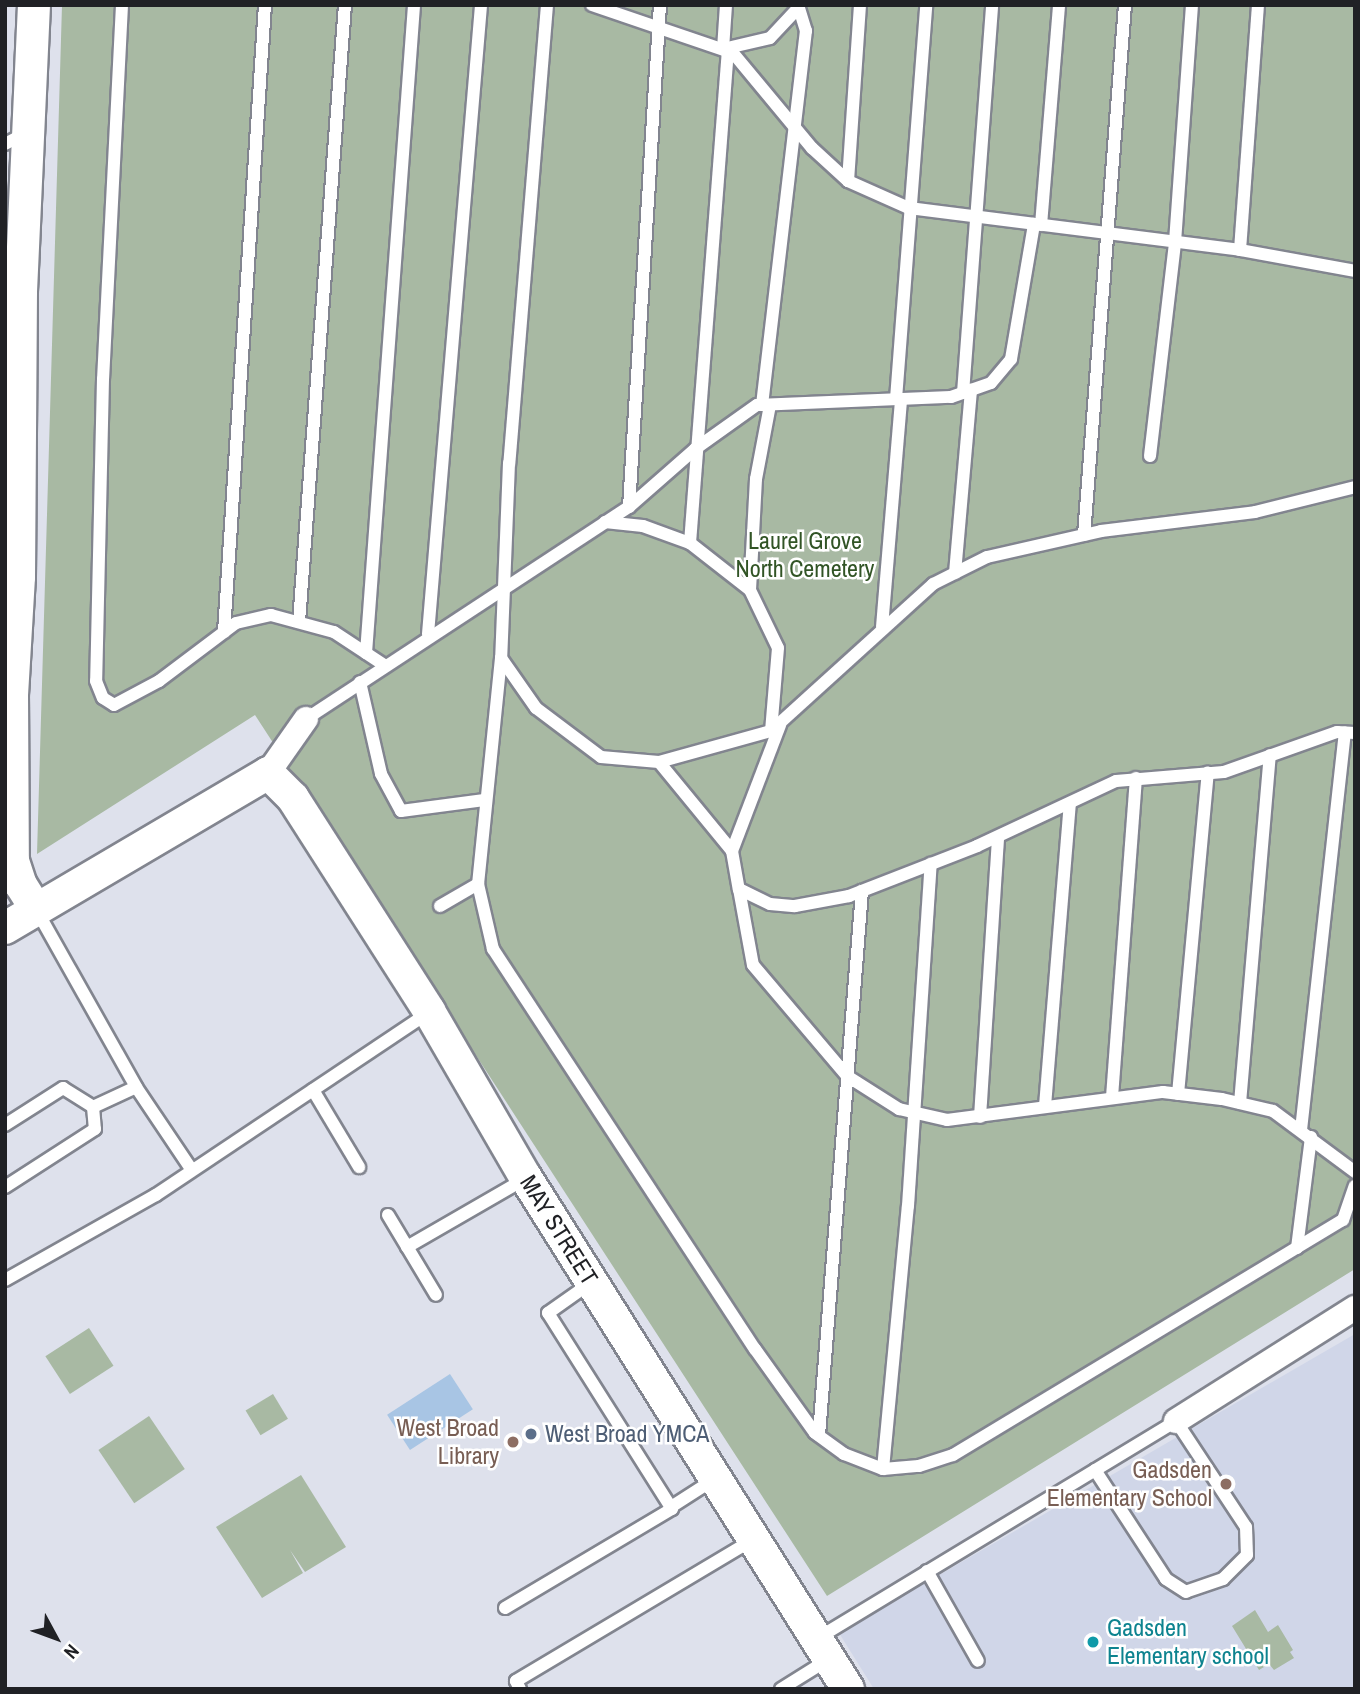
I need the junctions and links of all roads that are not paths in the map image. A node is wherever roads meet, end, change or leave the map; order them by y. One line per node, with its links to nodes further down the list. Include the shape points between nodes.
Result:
1 (34, 5): 22 (street)
2 (122, 5): 48 (lane, via 103,379 96,681 103,698 114,705 159,681)
3 (265, 5): 48 (lane)
4 (345, 5): 46 (lane)
5 (414, 5): 50 (lane)
6 (481, 5): 49 (lane)
7 (547, 5): 44 (lane)
8 (593, 5): 19 (lane)
9 (660, 5): 19 (lane)
10 (726, 5): 20 (lane)
11 (860, 5): 23 (lane)
12 (926, 5): 24 (lane)
13 (992, 5): 25 (lane)
14 (1059, 5): 26 (lane)
15 (1125, 5): 27 (lane)
16 (1192, 5): 28 (lane)
17 (1258, 5): 29 (lane)
18 (798, 8): 20 (lane, via 770,38); 21 (lane, via 806,31)
19 (659, 28): 20 (lane); 38 (lane)
20 (725, 50): 21 (lane); 35 (lane)
21 (792, 123): 23 (lane); 34 (lane)
22 (17, 138): 31 (street)
23 (848, 181): 24 (lane)
24 (909, 208): 25 (lane); 33 (lane)
25 (979, 217): 26 (lane); 32 (lane)
26 (1037, 224): 27 (lane); 32 (lane, via 1011,359 990,383)
27 (1108, 233): 28 (lane); 40 (lane)
28 (1175, 242): 29 (lane); 36 (lane)
29 (1240, 250): 30 (lane)
30 (1355, 271)
31 (13, 296): 43 (street)
32 (967, 391): 33 (lane); 42 (lane)
33 (899, 400): 34 (lane); 47 (lane)
34 (766, 405): 35 (lane); 45 (lane, via 756,479)
35 (695, 449): 38 (lane); 41 (lane)
36 (1150, 456)
37 (1355, 487): 40 (lane, via 1255,512)
38 (629, 507): 39 (lane)
39 (605, 522): 41 (lane, via 643,526); 44 (lane)
40 (1084, 535): 42 (lane, via 987,557)
41 (690, 543): 45 (lane)
42 (955, 573): 47 (lane, via 933,584)
43 (12, 581): 54 (street)
44 (502, 587): 49 (lane); 51 (lane)
45 (750, 590): 56 (lane, via 778,648)
46 (299, 622): 48 (lane, via 271,615 236,623); 50 (lane, via 334,632)
47 (882, 627): 56 (lane)
48 (224, 632)
49 (428, 634): 52 (lane)
50 (366, 653): 52 (lane)
51 (501, 658): 59 (lane, via 536,708 601,757); 63 (lane)
52 (384, 665): 53 (lane)
53 (360, 682): 55 (lane); 63 (lane, via 381,774 401,811)
54 (8, 698): 72 (street, via 13,861)
55 (306, 719): 61 (street)
56 (775, 728): 59 (lane); 66 (lane)
57 (1350, 733): 58 (lane); 86 (lane)
58 (1270, 755): 60 (lane, via 1224,772); 80 (lane)
59 (659, 762): 66 (lane)
60 (1208, 772): 62 (lane); 78 (lane)
61 (268, 774): 72 (street); 74 (street, MAY STREET, via 293,798)
62 (1136, 778): 64 (lane, via 1116,781); 79 (lane)
63 (484, 800): 68 (lane)
64 (1070, 804): 65 (lane); 81 (lane)
65 (998, 838): 67 (lane); 84 (lane)
66 (732, 851): 69 (lane)
67 (931, 864): 70 (lane); 83 (lane)
68 (478, 884): 71 (lane); 101 (lane, via 493,949 755,1349)
69 (739, 889): 70 (lane, via 770,904 795,906); 75 (lane, via 753,965)
70 (862, 891): 75 (lane)
71 (440, 906)
72 (36, 909): 73 (street); 76 (lane)
73 (5, 928)
74 (429, 1011): 77 (lane); 90 (street, MAY STREET)
75 (846, 1076): 83 (lane); 101 (lane)
76 (136, 1087): 82 (lane); 88 (lane)
77 (313, 1090): 87 (lane); 88 (lane)
78 (1178, 1094): 79 (lane); 80 (lane)
79 (1112, 1097): 81 (lane)
80 (1240, 1103): 86 (lane, via 1273,1111)
81 (1045, 1106): 84 (lane)
82 (93, 1107): 85 (lane, via 63,1088); 91 (lane, via 95,1129)
83 (911, 1112): 84 (lane, via 947,1120); 102 (lane, via 908,1206)
84 (980, 1117)
85 (5, 1125)
86 (1306, 1133): 89 (lane); 95 (lane)
87 (359, 1167)
88 (191, 1169): 96 (lane, via 156,1195)
89 (1355, 1172)
90 (526, 1178): 94 (lane); 97 (street, MAY STREET)
91 (5, 1186)
92 (1355, 1186): 95 (lane, via 1343,1220)
93 (388, 1215): 94 (lane)
94 (407, 1247): 98 (lane)
95 (1297, 1248): 102 (lane, via 953,1455 919,1466)
96 (5, 1280)
97 (592, 1282): 104 (street, MAY STREET); 105 (lane, via 548,1313)
98 (436, 1295)
99 (1355, 1308): 100 (street)
100 (1176, 1421): 103 (lane); 103 (lane, via 1246,1527 1247,1555 1223,1579 1186,1592 1166,1579)
101 (819, 1436): 102 (lane, via 844,1454)
102 (883, 1469)
103 (1095, 1470): 107 (lane)
104 (713, 1480): 105 (lane); 106 (street, MAY STREET)
105 (671, 1507): 108 (lane)
106 (740, 1548): 109 (street, MAY STREET); 111 (lane, via 516,1681)
107 (928, 1572): 109 (lane); 110 (lane)
108 (505, 1608)
109 (823, 1648): 112 (lane); 113 (street, MAY STREET)
110 (978, 1661)
111 (520, 1689)
112 (781, 1689)
113 (848, 1689)

